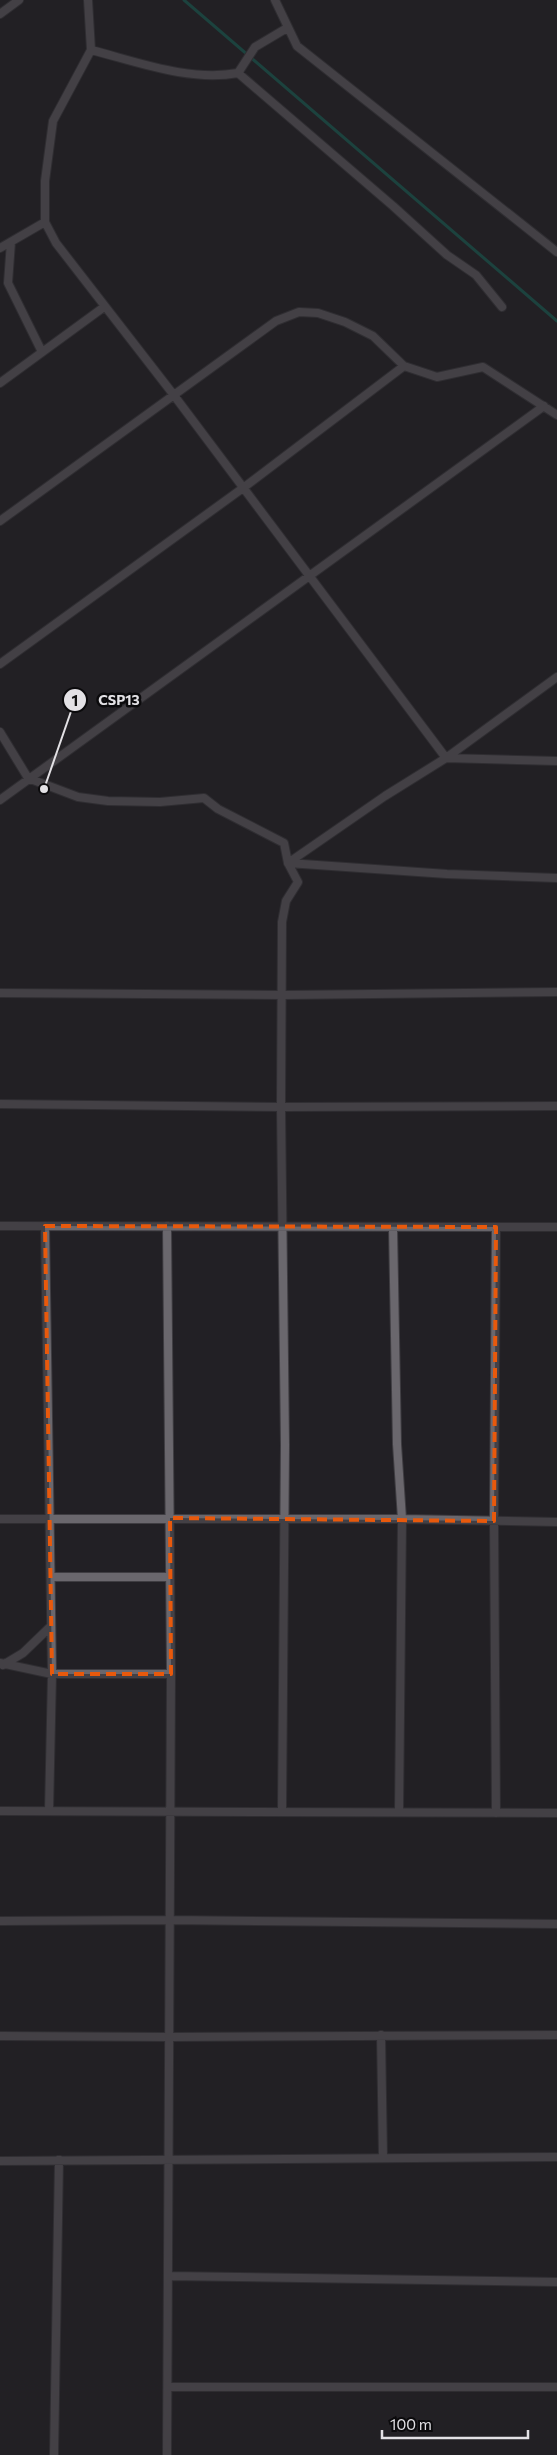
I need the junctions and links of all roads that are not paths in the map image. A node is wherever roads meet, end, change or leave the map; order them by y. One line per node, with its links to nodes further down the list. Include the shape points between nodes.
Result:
1 (19, 0): 4 (street)
2 (88, 0): 6 (street)
3 (275, 0): 5 (street)
4 (0, 14)
5 (287, 28): 7 (street, via 249,54); 11 (street, via 297,46)
6 (91, 50): 7 (street, via 186,73 218,77); 8 (street, via 53,121 45,181)
7 (238, 73): 13 (street, via 447,255 476,275)
8 (45, 222): 9 (street); 12 (street)
9 (11, 242): 10 (street); 14 (street, via 8,282)
10 (0, 248)
11 (557, 252)
12 (104, 306): 14 (street); 17 (street)
13 (502, 307)
14 (42, 352): 16 (street)
15 (404, 366): 17 (street, via 373,336 318,313 299,312 276,321); 18 (street, via 437,377 483,367); 20 (street)
16 (0, 383)
17 (173, 394): 20 (street); 21 (street)
18 (544, 406): 19 (street); 22 (street)
19 (557, 415)
20 (243, 488): 22 (street); 23 (street)
21 (0, 521)
22 (308, 576): 26 (street); 28 (street)
23 (0, 664)
24 (557, 677): 26 (street)
25 (0, 732): 28 (street)
26 (446, 758): 27 (street); 30 (street)
27 (557, 762)
28 (28, 778): 29 (street); 30 (street, via 78,797 108,801 160,802 204,798 218,809 284,843)
29 (0, 800)
30 (288, 863): 31 (street); 34 (street, via 298,882 286,901 282,922)
31 (557, 878)
32 (557, 992): 34 (street)
33 (0, 993): 34 (street)
34 (283, 995): 37 (street)
35 (0, 1104): 37 (street)
36 (557, 1106): 37 (street)
37 (281, 1107): 43 (street)
38 (0, 1226): 39 (street)
39 (45, 1226): 40 (street); 48 (street)
40 (167, 1226): 43 (street); 45 (street)
41 (496, 1227): 42 (street); 44 (street); 50 (street)
42 (557, 1227)
43 (283, 1228): 44 (street); 46 (street)
44 (393, 1228): 49 (street, via 397,1444)
45 (170, 1518): 46 (street); 48 (street); 53 (street)
46 (285, 1518): 49 (street); 58 (street)
47 (0, 1519): 48 (street)
48 (50, 1519): 52 (street)
49 (402, 1519): 50 (street); 62 (street)
50 (494, 1521): 51 (street); 63 (street)
51 (557, 1522)
52 (50, 1577): 53 (street); 54 (street)
53 (170, 1577): 57 (street)
54 (51, 1626): 55 (street, via 23,1653); 56 (street)
55 (1, 1665): 56 (street)
56 (52, 1674): 57 (street); 60 (street)
57 (171, 1674): 61 (street)
58 (282, 1810): 61 (street); 62 (street)
59 (0, 1811): 60 (street)
60 (50, 1811): 61 (street)
61 (171, 1811): 65 (street)
62 (399, 1812): 63 (street)
63 (496, 1812): 64 (street)
64 (557, 1812)
65 (169, 1920): 66 (street); 67 (street); 71 (street)
66 (0, 1921)
67 (557, 1924)
68 (557, 2034): 69 (street)
69 (381, 2035): 71 (street); 72 (street)
70 (0, 2036): 71 (street)
71 (170, 2038): 75 (street)
72 (383, 2157): 73 (street); 75 (street)
73 (557, 2157)
74 (59, 2160): 75 (street); 76 (street); 81 (street)
75 (170, 2160): 77 (street)
76 (0, 2161)
77 (168, 2276): 78 (street); 79 (street)
78 (557, 2282)
79 (168, 2387): 80 (street); 82 (street)
80 (557, 2387)
81 (54, 2455)
82 (167, 2455)

